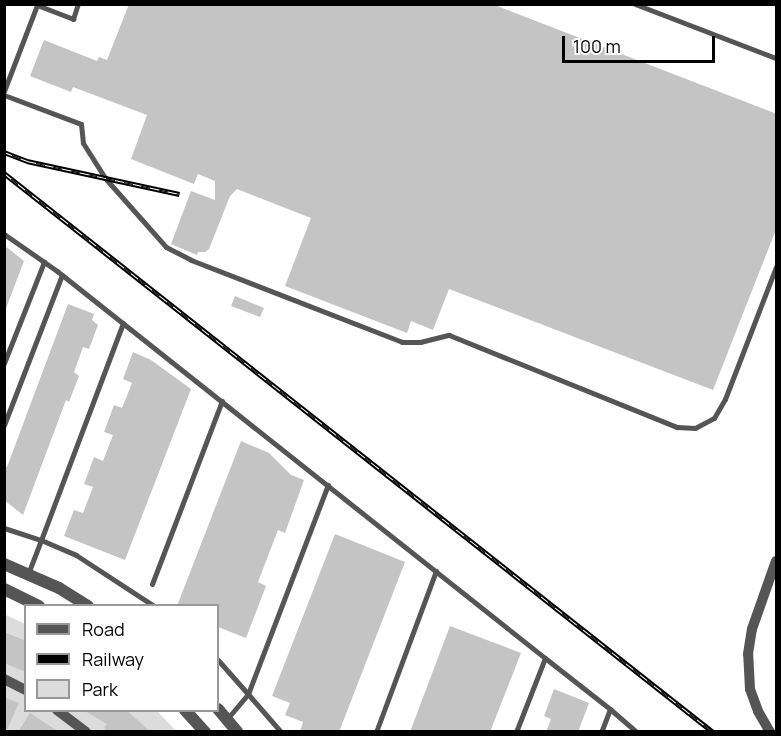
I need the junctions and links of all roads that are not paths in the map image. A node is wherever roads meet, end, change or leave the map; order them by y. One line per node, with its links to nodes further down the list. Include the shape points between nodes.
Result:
1 (78, 4): 4 (lane, via 73,19 37,5)
2 (634, 4): 3 (lane)
3 (777, 58)
4 (4, 93): 9 (lane, via 81,124 83,143 112,188 166,247 191,260 402,342 449,335 677,427 695,428 714,418)
5 (4, 234): 6 (lane)
6 (44, 261): 8 (lane); 12 (lane)
7 (777, 267): 9 (lane)
8 (62, 275): 11 (lane); 14 (lane)
9 (770, 285): 10 (lane)
10 (777, 288)
11 (123, 323): 13 (lane); 17 (lane)
12 (4, 363)
13 (222, 401): 15 (lane); 22 (lane)
14 (4, 425)
15 (328, 485): 20 (lane); 31 (lane)
16 (4, 528): 17 (lane)
17 (41, 540): 21 (lane); 26 (lane, via 76,555)
18 (777, 561): 37 (street, via 752,629 748,654 750,689)
19 (4, 564): 21 (street)
20 (436, 572): 27 (lane); 42 (lane)
21 (28, 574): 25 (street)
22 (152, 584)
23 (4, 589): 24 (street)
24 (35, 604)
25 (84, 604)
26 (151, 604)
27 (545, 658): 32 (lane); 43 (lane)
28 (219, 661): 31 (lane)
29 (4, 679): 30 (street)
30 (24, 689)
31 (248, 694): 36 (lane); 41 (lane)
32 (610, 709): 44 (lane); 45 (lane)
33 (219, 710): 36 (street)
34 (58, 712): 38 (street)
35 (186, 712): 39 (street)
36 (226, 719): 40 (street)
37 (768, 729)
38 (86, 732)
39 (205, 732)
40 (237, 732)
41 (281, 732)
42 (375, 732)
43 (516, 732)
44 (601, 732)
45 (636, 732)

